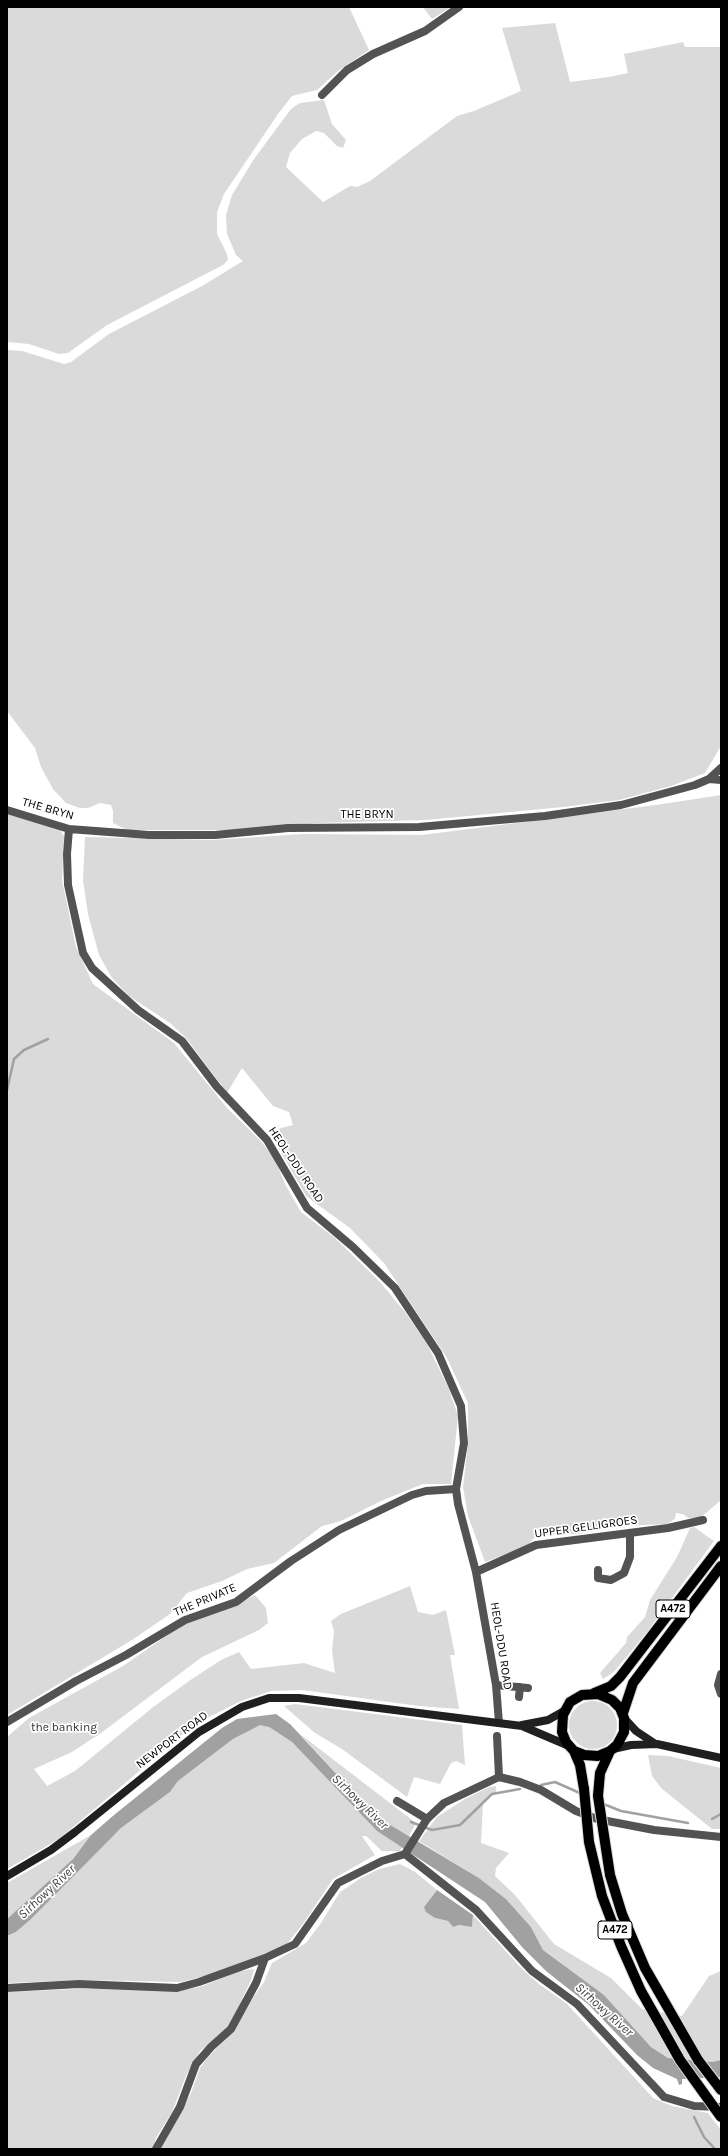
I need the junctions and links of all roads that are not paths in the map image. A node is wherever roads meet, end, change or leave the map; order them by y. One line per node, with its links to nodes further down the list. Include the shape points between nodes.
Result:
1 (459, 7): 2 (street, via 425,31 373,54 348,70)
2 (322, 94)
3 (721, 768): 4 (street, THE BRYN)
4 (709, 779): 5 (street); 7 (street, THE BRYN, via 675,792 621,805 544,816 419,827 288,828 215,835 149,835)
5 (721, 780)
6 (7, 810): 7 (street, THE BRYN)
7 (69, 829): 8 (street, HEOL-DDU ROAD, via 68,885 83,953 92,968 138,1010 182,1041 217,1088 267,1140 307,1208 386,1278 438,1353 461,1406 464,1443)
8 (456, 1489): 14 (street, HEOL-DDU ROAD); 22 (street, THE PRIVATE, via 426,1491 412,1495 339,1530 291,1561 236,1602 185,1620)
9 (703, 1520): 10 (street, UPPER GELLIGROES)
10 (630, 1533): 13 (street, via 630,1557 624,1573 611,1580 598,1578); 14 (street, UPPER GELLIGROES, via 536,1544)
11 (721, 1546): 17 (main road, A472, via 620,1677 611,1686)
12 (721, 1566): 21 (main road, A472, via 633,1683)
13 (598, 1570)
14 (476, 1572): 16 (street, HEOL-DDU ROAD)
15 (721, 1674): 18 (street, via 718,1685)
16 (496, 1685): 19 (street, via 524,1687); 23 (street, HEOL-DDU ROAD)
17 (593, 1694): 20 (main road, via 574,1699); 21 (main road, via 607,1697)
18 (721, 1694)
19 (518, 1697)
20 (564, 1711): 24 (main road, NEWPORT ROAD, via 543,1722); 27 (main road, via 561,1726 564,1737)
21 (624, 1715): 26 (main road, via 636,1731); 28 (main road, via 622,1737)
22 (7, 1722)
23 (499, 1723): 24 (main road, NEWPORT ROAD); 35 (main road, NEWPORT ROAD, via 334,1702 269,1698 242,1707 199,1732 76,1832)
24 (522, 1726): 27 (main road, NEWPORT ROAD)
25 (498, 1736): 30 (street)
26 (657, 1744): 28 (main road, via 632,1745); 29 (main road)
27 (572, 1748): 28 (main road, via 593,1756); 40 (main road, A472, bridge, via 582,1772 590,1842 602,1896 621,1946 641,1991 680,2060)
28 (612, 1750): 38 (main road, A472, bridge, via 600,1772 598,1796 610,1875 622,1914 645,1968 683,2036)
29 (721, 1758)
30 (499, 1777): 32 (street, via 444,1803); 33 (street, via 541,1790 576,1811 597,1819 654,1830)
31 (397, 1801): 32 (street)
32 (426, 1820): 34 (street)
33 (721, 1838)
34 (405, 1854): 36 (street, via 382,1861 338,1883 295,1944); 39 (street, via 476,1910 532,1971 577,2004 664,2097 694,2106)
35 (7, 1876)
36 (265, 1958): 37 (street, via 177,1988 79,1984); 41 (street, via 256,1983 231,2029 211,2046 196,2064 180,2107)
37 (7, 1988)
38 (721, 2090)
39 (721, 2107)
40 (721, 2117)
41 (156, 2149)

